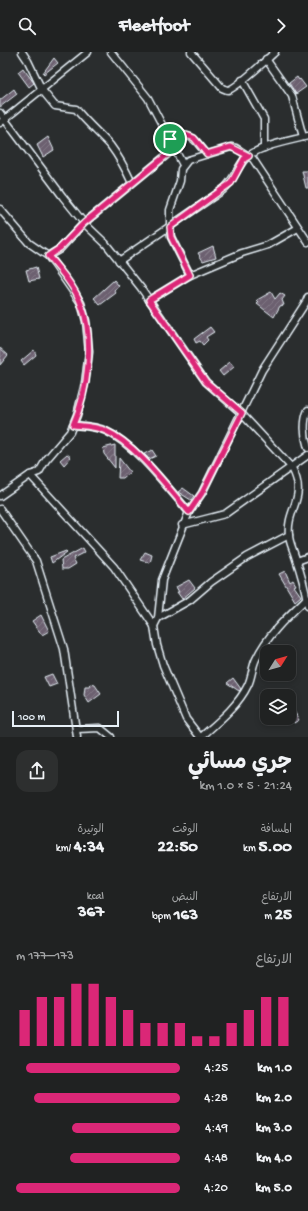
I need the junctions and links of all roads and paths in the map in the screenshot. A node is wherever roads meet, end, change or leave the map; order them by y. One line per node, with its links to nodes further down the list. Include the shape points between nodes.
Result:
1 (22, 52): 8 (street)
2 (88, 52): 8 (street)
3 (111, 52): 12 (street, via 148,98)
4 (191, 52): 7 (street, via 222,88 230,89)
5 (274, 52): 6 (street)
6 (266, 59): 7 (street); 11 (street, via 292,96)
7 (242, 80): 13 (street, via 264,119)
8 (42, 90): 10 (street); 18 (street, via 55,106 76,109 89,126 109,144)
9 (0, 113): 10 (street)
10 (3, 121): 20 (street)
11 (306, 137): 13 (street)
12 (170, 139): 14 (street); 15 (street, via 190,136)
13 (264, 148): 16 (street)
14 (174, 149): 17 (street); 18 (street)
15 (207, 154): 16 (street, via 231,147); 17 (street, via 188,160)
16 (249, 156): 21 (street, via 244,159 231,183); 22 (street)
17 (183, 165): 21 (street, via 170,210)
18 (132, 183): 20 (street)
19 (0, 209): 24 (street, via 28,243)
20 (84, 223): 24 (street, via 60,248); 25 (street)
21 (170, 227): 25 (street); 26 (street, via 171,237)
22 (298, 228): 23 (street); 26 (street, via 268,245)
23 (308, 242)
24 (48, 256): 31 (street, via 81,303 86,321 89,352 85,383)
25 (119, 261): 28 (street)
26 (190, 275): 28 (street)
27 (308, 297): 30 (street, via 262,370)
28 (149, 300): 30 (street, via 206,382)
29 (308, 410): 32 (street, via 305,416)
30 (242, 413): 34 (street); 38 (street, via 202,493)
31 (73, 425): 35 (street, via 39,472); 38 (street, via 99,428 118,438 140,457)
32 (308, 448)
33 (308, 455): 34 (street)
34 (292, 468): 39 (street, via 225,514); 40 (street, via 297,476 300,493)
35 (30, 475): 36 (street); 46 (street, via 114,567)
36 (0, 496)
37 (0, 509): 47 (street, via 36,561 64,649)
38 (189, 512): 39 (street)
39 (182, 525): 45 (street, via 162,580)
40 (288, 535): 42 (street); 45 (street, via 247,557 190,600)
41 (308, 557): 42 (street)
42 (297, 561): 43 (street)
43 (307, 598): 44 (street); 50 (street, via 278,626 260,651 249,684 236,703)
44 (308, 606)
45 (158, 618): 46 (street)
46 (154, 626): 50 (street, via 163,665 186,719)
47 (77, 729): 48 (street); 49 (street, via 100,728)
48 (77, 737)
49 (111, 737)
50 (200, 737)

